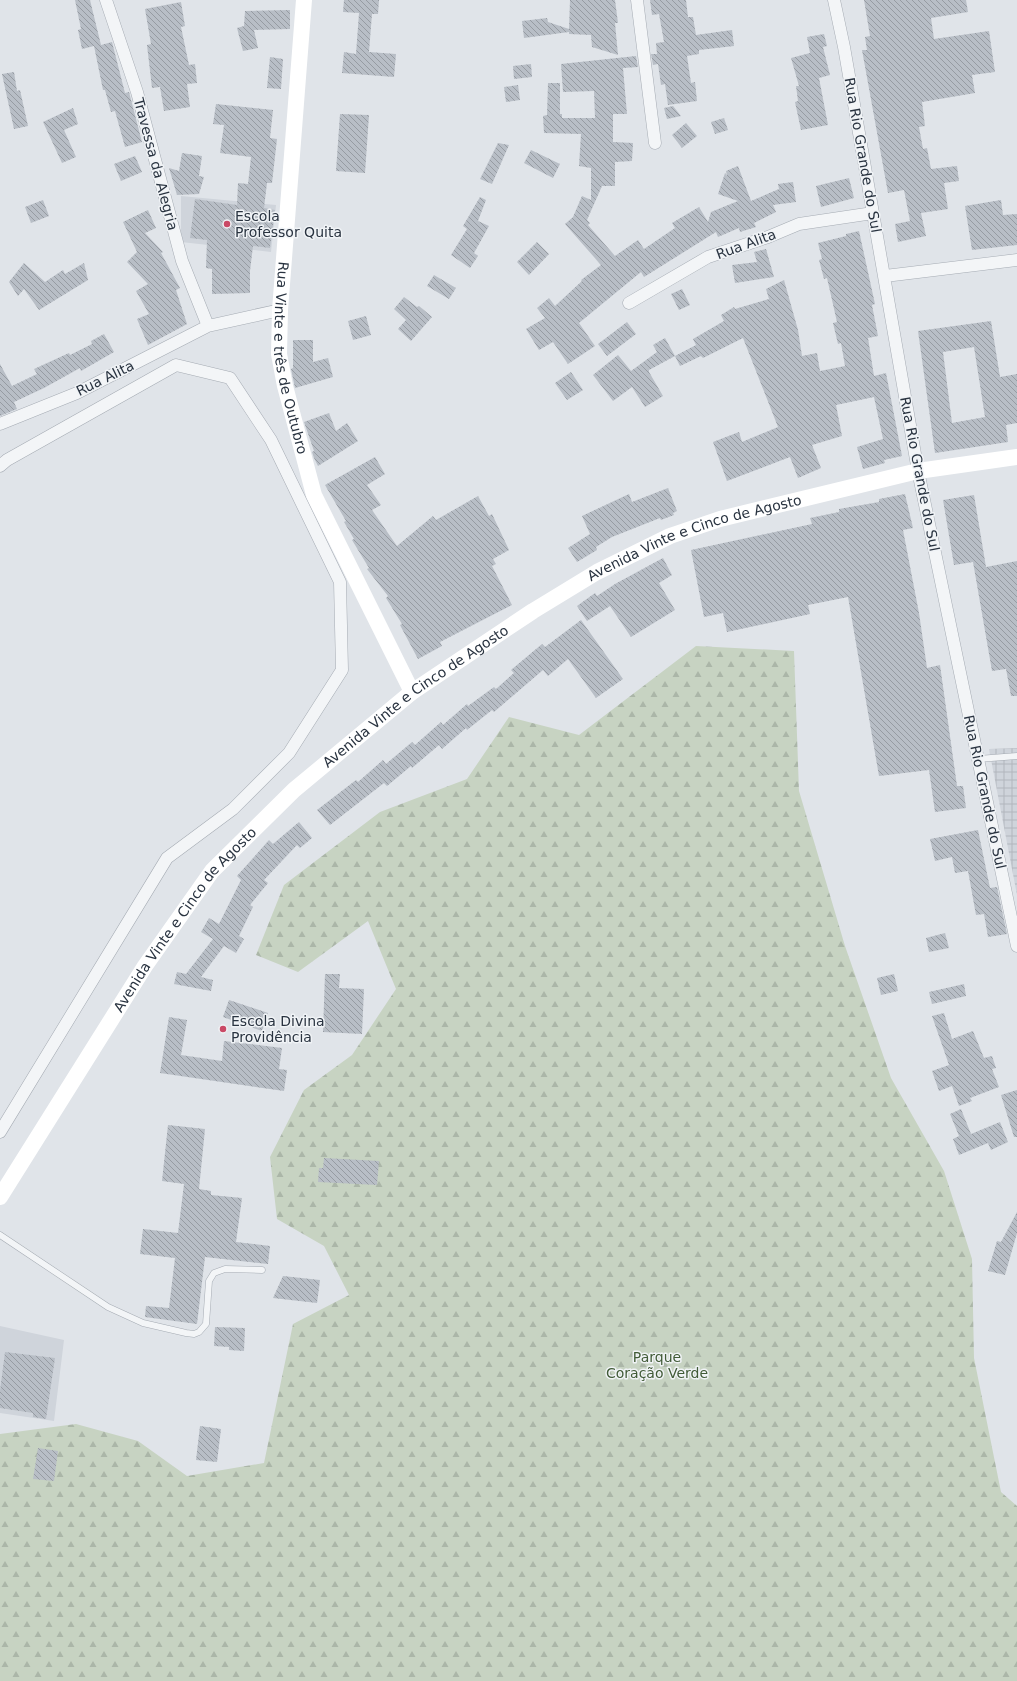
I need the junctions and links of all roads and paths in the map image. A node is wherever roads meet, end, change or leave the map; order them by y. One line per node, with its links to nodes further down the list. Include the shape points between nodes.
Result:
1 (106, 0): 11 (street, Travessa da Alegria, via 137,92 182,261)
2 (304, 0): 10 (main road, Rua Vinte e três de Outubro)
3 (637, 0): 5 (street)
4 (834, 0): 6 (street, Rua Rio Grande do Sul)
5 (655, 143)
6 (873, 213): 8 (street, Rua Rio Grande do Sul); 9 (street, Rua Alita, via 799,224 708,257)
7 (1017, 260): 8 (street)
8 (885, 276): 15 (street, Rua Rio Grande do Sul)
9 (629, 303)
10 (280, 310): 11 (street, Rua Alita); 16 (main road, Rua Vinte e três de Outubro, via 280,354 285,386 314,495)
11 (208, 326): 12 (street, Rua Alita, via 77,393)
12 (0, 424)
13 (1017, 457): 15 (main road, Avenida Vinte e Cinco de Agosto)
14 (0, 466): 20 (street, via 176,365 230,378 271,440 340,582 342,670 289,753 233,808 167,858)
15 (918, 471): 16 (main road, Avenida Vinte e Cinco de Agosto, via 720,519 670,536 598,572 533,611); 18 (street, Rua Rio Grande do Sul)
16 (412, 692): 21 (main road, Avenida Vinte e Cinco de Agosto, via 294,790 212,871 145,966)
17 (1017, 756): 18 (lane)
18 (978, 759): 19 (street, Rua Rio Grande do Sul)
19 (1017, 946)
20 (0, 1132)
21 (0, 1197)
22 (0, 1236): 23 (lane, via 108,1307 143,1323 186,1333 199,1332 206,1324 209,1281 214,1273 225,1269)
23 (262, 1270)

